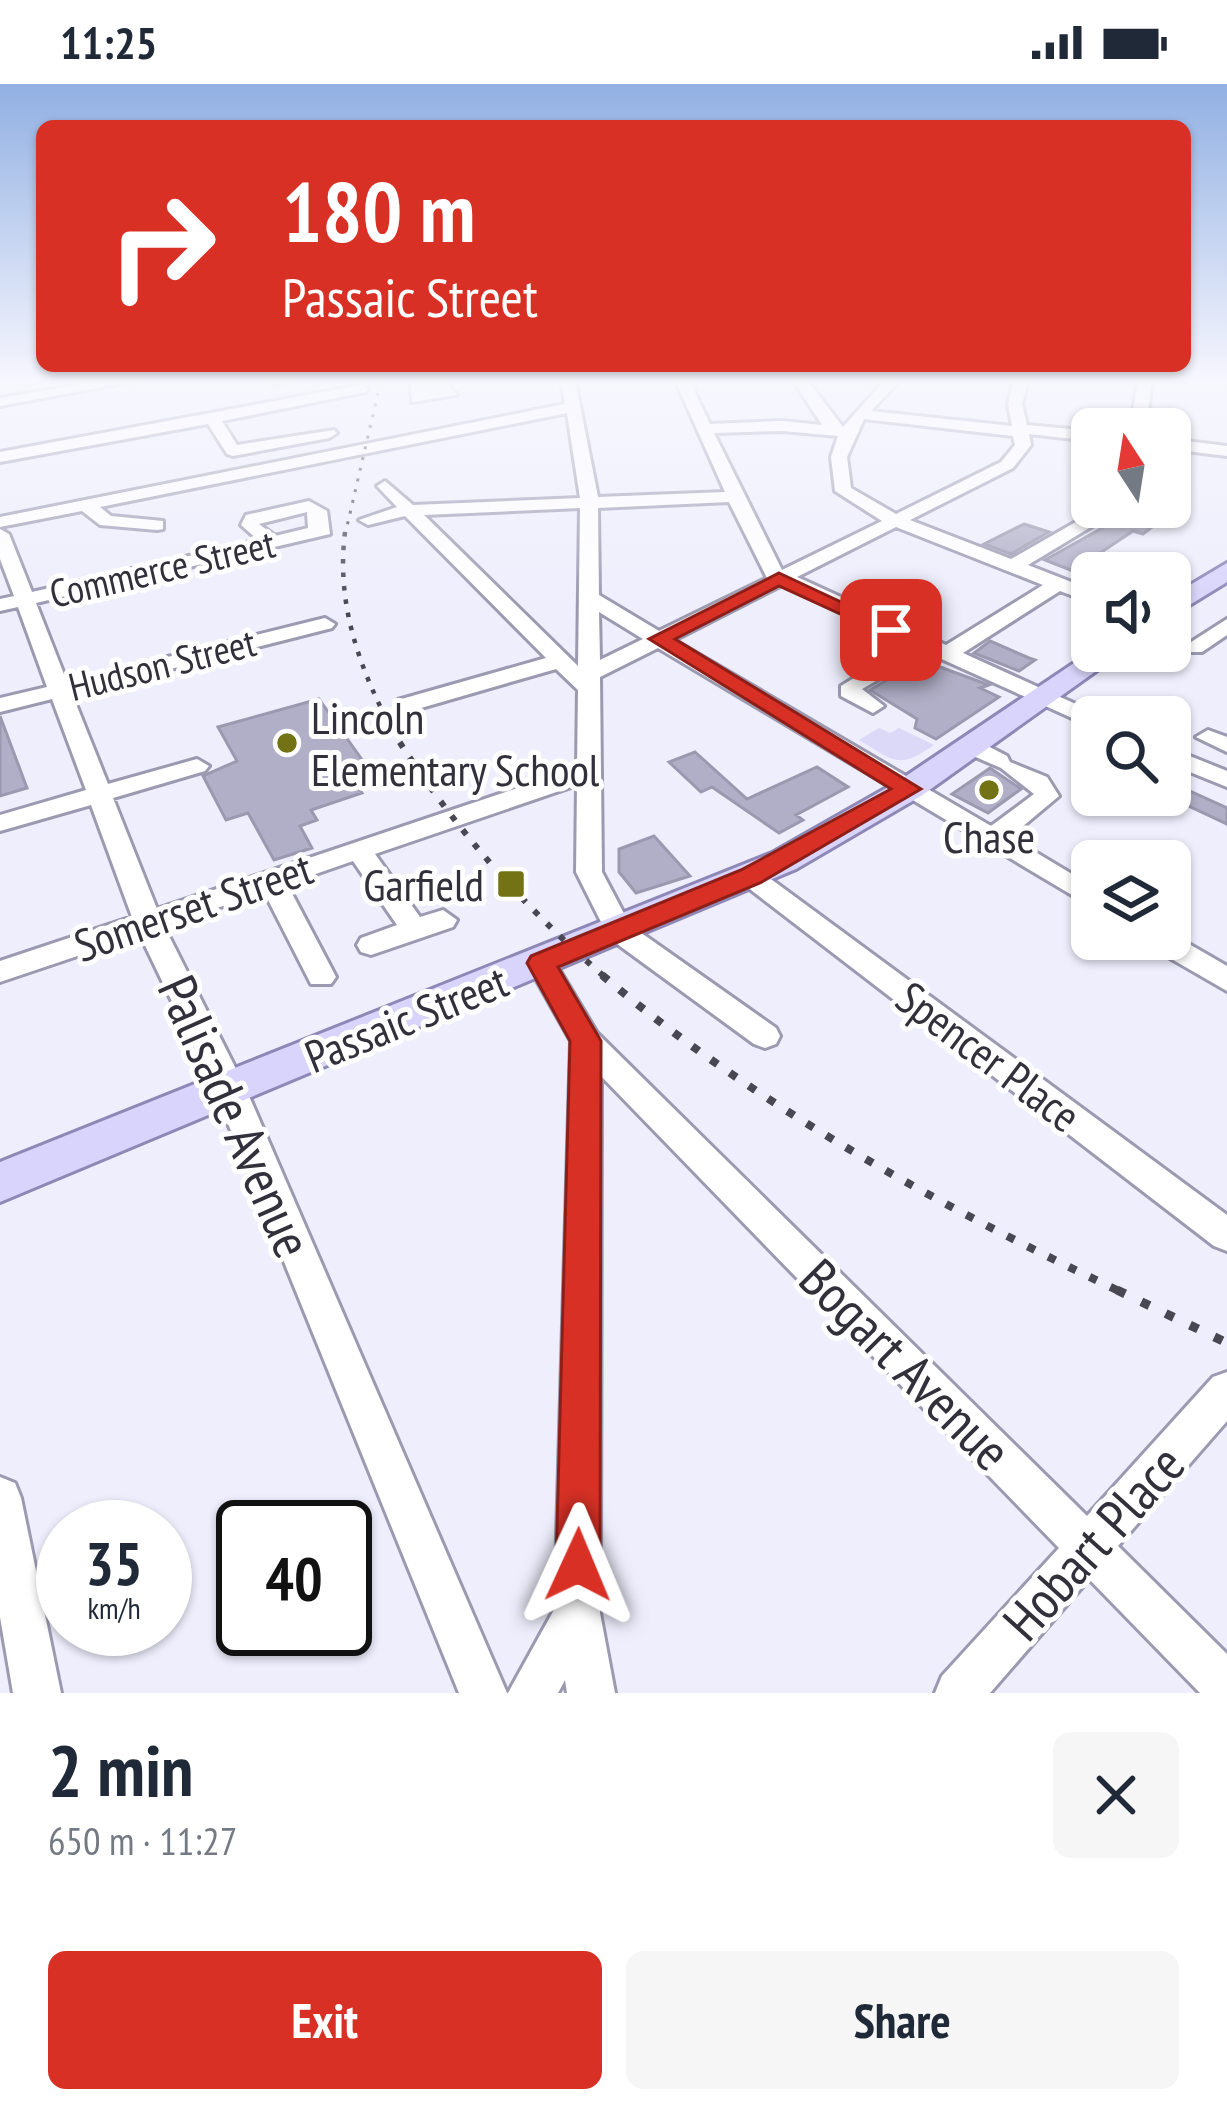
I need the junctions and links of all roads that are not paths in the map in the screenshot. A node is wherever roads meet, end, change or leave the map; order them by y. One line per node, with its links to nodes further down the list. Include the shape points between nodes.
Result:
1 (332, 455): 9 (street)
2 (387, 455): 10 (street, via 386,476)
3 (582, 455): 8 (street)
4 (715, 455): 7 (street)
5 (840, 455): 12 (street, via 843,491)
6 (1015, 455): 12 (street)
7 (733, 497): 8 (street); 20 (street, via 763,563)
8 (590, 503): 10 (street); 24 (street)
9 (86, 505): 13 (street); 14 (street, via 106,521)
10 (407, 510): 11 (street); 31 (street)
11 (368, 520)
12 (894, 520): 18 (street); 20 (street)
13 (0, 522)
14 (157, 525)
15 (1079, 528): 18 (street)
16 (0, 534): 25 (street, Palisade Avenue)
17 (272, 542): 17 (street, Commerce Street, via 321,531 318,511 309,506 252,519); 25 (street, Commerce Street)
18 (1013, 566): 21 (street)
19 (1227, 572): 23 (main road)
20 (779, 579): 28 (street); 30 (street)
21 (1058, 584): 22 (street); 30 (street)
22 (1071, 589)
23 (1191, 595)
24 (591, 599): 28 (street); 33 (street)
25 (13, 602): 34 (street, Palisade Avenue)
26 (325, 624): 34 (street, Hudson Street)
27 (1227, 625): 29 (street)
28 (660, 639): 33 (street); 45 (street)
29 (1195, 648)
30 (935, 649): 35 (street); 38 (street, via 849,691)
31 (560, 661): 33 (street); 37 (street)
32 (1080, 672): 35 (main road, Passaic Street)
33 (591, 682): 43 (street)
34 (61, 689): 36 (street, Hudson Street); 46 (street, Palisade Avenue)
35 (1043, 698): 39 (street); 40 (main road, Passaic Street)
36 (0, 705)
37 (406, 705)
38 (873, 706)
39 (1071, 711)
40 (994, 759): 45 (main road, Passaic Street); 48 (street, via 1057,787)
41 (1191, 765): 44 (street)
42 (197, 766): 46 (street)
43 (590, 772): 49 (street, Somerset Street); 56 (street, via 589,872)
44 (1227, 781)
45 (909, 789): 48 (street); 50 (main road, Passaic Street)
46 (101, 793): 47 (street); 54 (street, Palisade Avenue)
47 (0, 823)
48 (992, 838): 52 (street)
49 (358, 849): 51 (street, Somerset Street); 55 (street)
50 (751, 877): 56 (main road, Passaic Street); 67 (street, Spencer Place)
51 (271, 879): 54 (street, Somerset Street); 61 (street)
52 (1071, 885)
53 (443, 920): 55 (street)
54 (148, 922): 60 (street, Somerset Street); 65 (street, Palisade Avenue)
55 (414, 929): 57 (street)
56 (620, 931): 59 (main road, Passaic Street); 63 (street)
57 (371, 945)
58 (1191, 958): 62 (street)
59 (541, 963): 64 (street, Bogart Avenue); 65 (main road, Passaic Street)
60 (0, 972)
61 (322, 977)
62 (1227, 980)
63 (764, 1036)
64 (586, 1041): 70 (street, Bogart Avenue); 71 (street)
65 (230, 1089): 66 (main road, Passaic Street); 74 (street, Palisade Avenue)
66 (0, 1182)
67 (1227, 1235)
68 (1227, 1391): 70 (street, Hobart Place)
69 (0, 1498): 73 (street)
70 (1089, 1549): 72 (street, Bogart Avenue); 77 (street, Hobart Place)
71 (577, 1613): 75 (street); 76 (street)
72 (1227, 1687)
73 (37, 1693)
74 (483, 1693)
75 (532, 1693)
76 (591, 1693)
77 (959, 1693)

